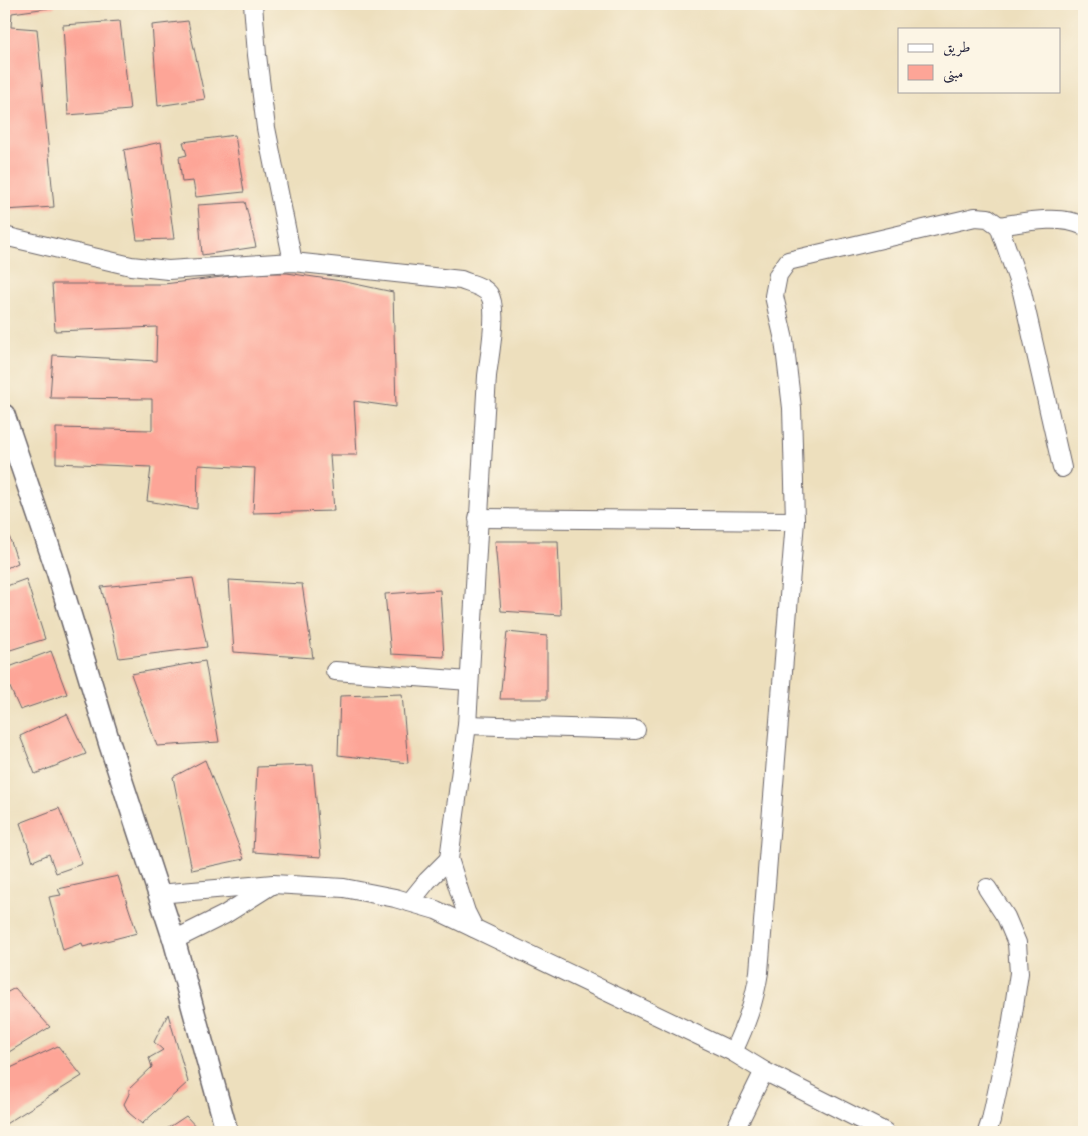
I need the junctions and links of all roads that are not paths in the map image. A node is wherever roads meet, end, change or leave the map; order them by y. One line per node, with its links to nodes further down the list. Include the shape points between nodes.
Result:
1 (254, 4): 5 (street, via 266,128)
2 (999, 226): 3 (street, via 1054,220); 7 (street, via 1022,292); 9 (street, via 988,218 974,217 788,261 778,274 774,296 784,340 792,408)
3 (1084, 226)
4 (4, 236): 5 (street, via 131,266 168,270)
5 (293, 262): 8 (street, via 461,280 489,294 493,323)
6 (4, 414): 17 (street, via 57,571)
7 (1062, 468)
8 (478, 518): 9 (street); 11 (street)
9 (795, 521): 21 (street, via 759,972 748,1019)
10 (335, 671): 11 (street)
11 (469, 682): 12 (street)
12 (467, 724): 13 (street); 14 (street)
13 (636, 730)
14 (449, 859): 18 (street); 19 (street)
15 (273, 884): 17 (street); 18 (street, via 344,888); 20 (street, via 224,915)
16 (987, 888): 26 (street, via 1006,917 1017,943 1019,973 1011,1028)
17 (158, 894): 20 (street)
18 (410, 902): 19 (street)
19 (474, 928): 21 (street)
20 (174, 940): 23 (street)
21 (732, 1052): 22 (street)
22 (764, 1071): 24 (street); 25 (street)
23 (227, 1132)
24 (734, 1132)
25 (885, 1132)
26 (987, 1132)

